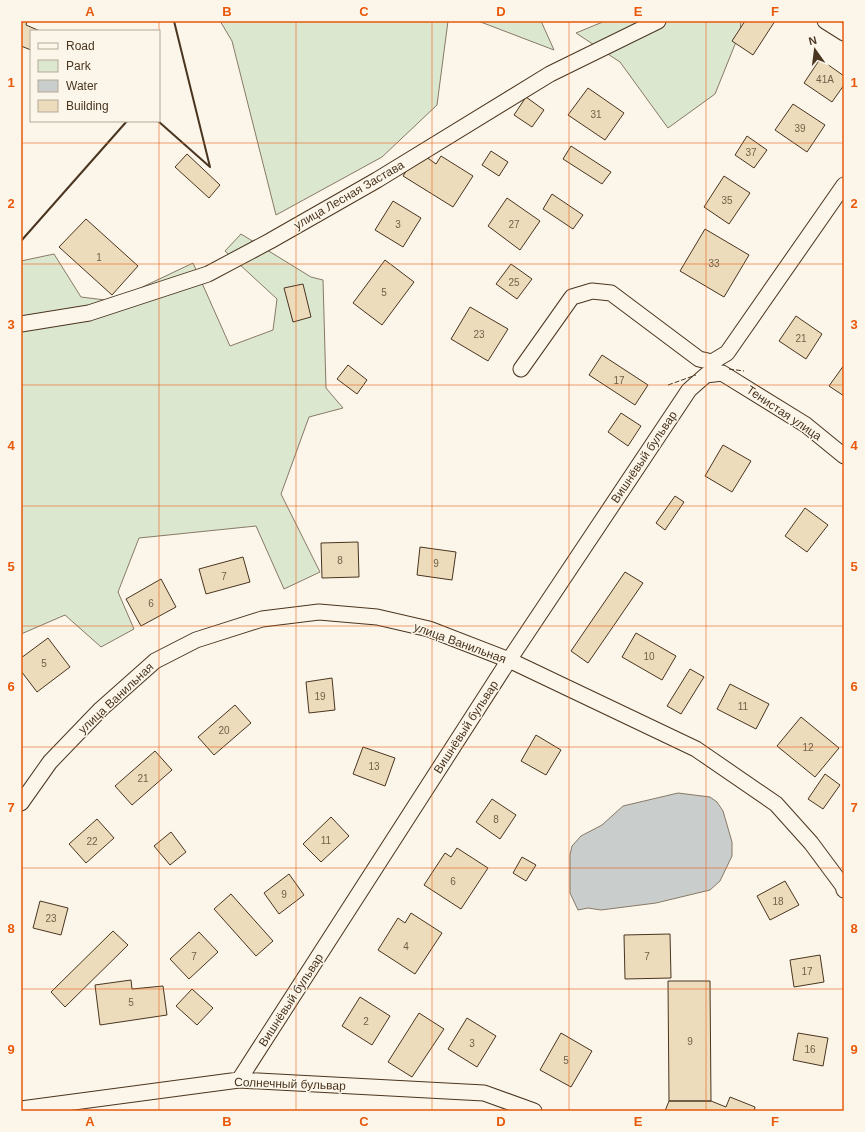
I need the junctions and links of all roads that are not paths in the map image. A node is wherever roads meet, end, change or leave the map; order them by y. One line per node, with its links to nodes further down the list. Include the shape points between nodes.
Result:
1 (658, 21): 5 (street, улица Лесная Застава, via 550,74 377,180 208,274 89,313)
2 (825, 21): 3 (street)
3 (844, 33)
4 (844, 185): 6 (street, via 727,354 712,362 699,359 611,293 592,291 572,297)
5 (21, 324)
6 (520, 369)
7 (722, 373): 8 (street, Тенистая улица, via 806,425); 9 (street, Вишнёвый бульвар, via 706,375 689,390)
8 (844, 456)
9 (509, 660): 10 (street, улица Ванильная, via 429,629 377,617 319,612 262,619 196,640 155,660 101,709 50,762); 11 (street, улица Ванильная, via 696,749 776,804 811,843); 12 (street, Вишнёвый бульвар)
10 (21, 803)
11 (844, 890)
12 (239, 1080): 13 (street, Солнечный бульвар); 14 (street, Солнечный бульвар, via 484,1093)
13 (21, 1109)
14 (534, 1111)

